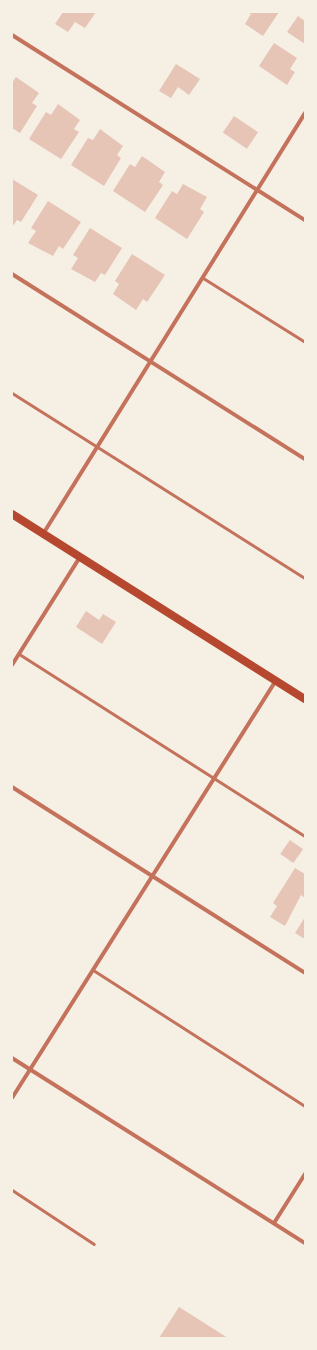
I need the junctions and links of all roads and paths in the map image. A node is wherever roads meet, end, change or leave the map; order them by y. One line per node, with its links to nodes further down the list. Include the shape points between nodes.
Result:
1 (12, 35): 3 (street)
2 (305, 114): 3 (street)
3 (258, 190): 4 (street); 6 (street)
4 (305, 220)
5 (12, 274): 8 (street)
6 (203, 278): 7 (lane); 8 (street)
7 (305, 342)
8 (151, 362): 10 (street); 11 (street)
9 (12, 393): 10 (lane)
10 (98, 447): 13 (street); 15 (lane)
11 (305, 459)
12 (12, 514): 13 (main road)
13 (43, 534): 14 (main road)
14 (80, 557): 16 (street); 18 (main road)
15 (305, 578)
16 (19, 654): 17 (street); 20 (lane)
17 (12, 665)
18 (276, 681): 19 (main road); 20 (street)
19 (305, 699)
20 (214, 778): 22 (lane); 23 (street)
21 (12, 787): 23 (street)
22 (305, 836)
23 (152, 876): 24 (street); 25 (street)
24 (93, 970): 27 (street); 29 (lane)
25 (305, 973)
26 (12, 1058): 27 (street)
27 (30, 1069): 28 (street); 32 (street)
28 (12, 1098)
29 (305, 1106)
30 (305, 1174): 32 (street)
31 (12, 1190): 34 (lane)
32 (274, 1223): 33 (street)
33 (305, 1242)
34 (94, 1244)

